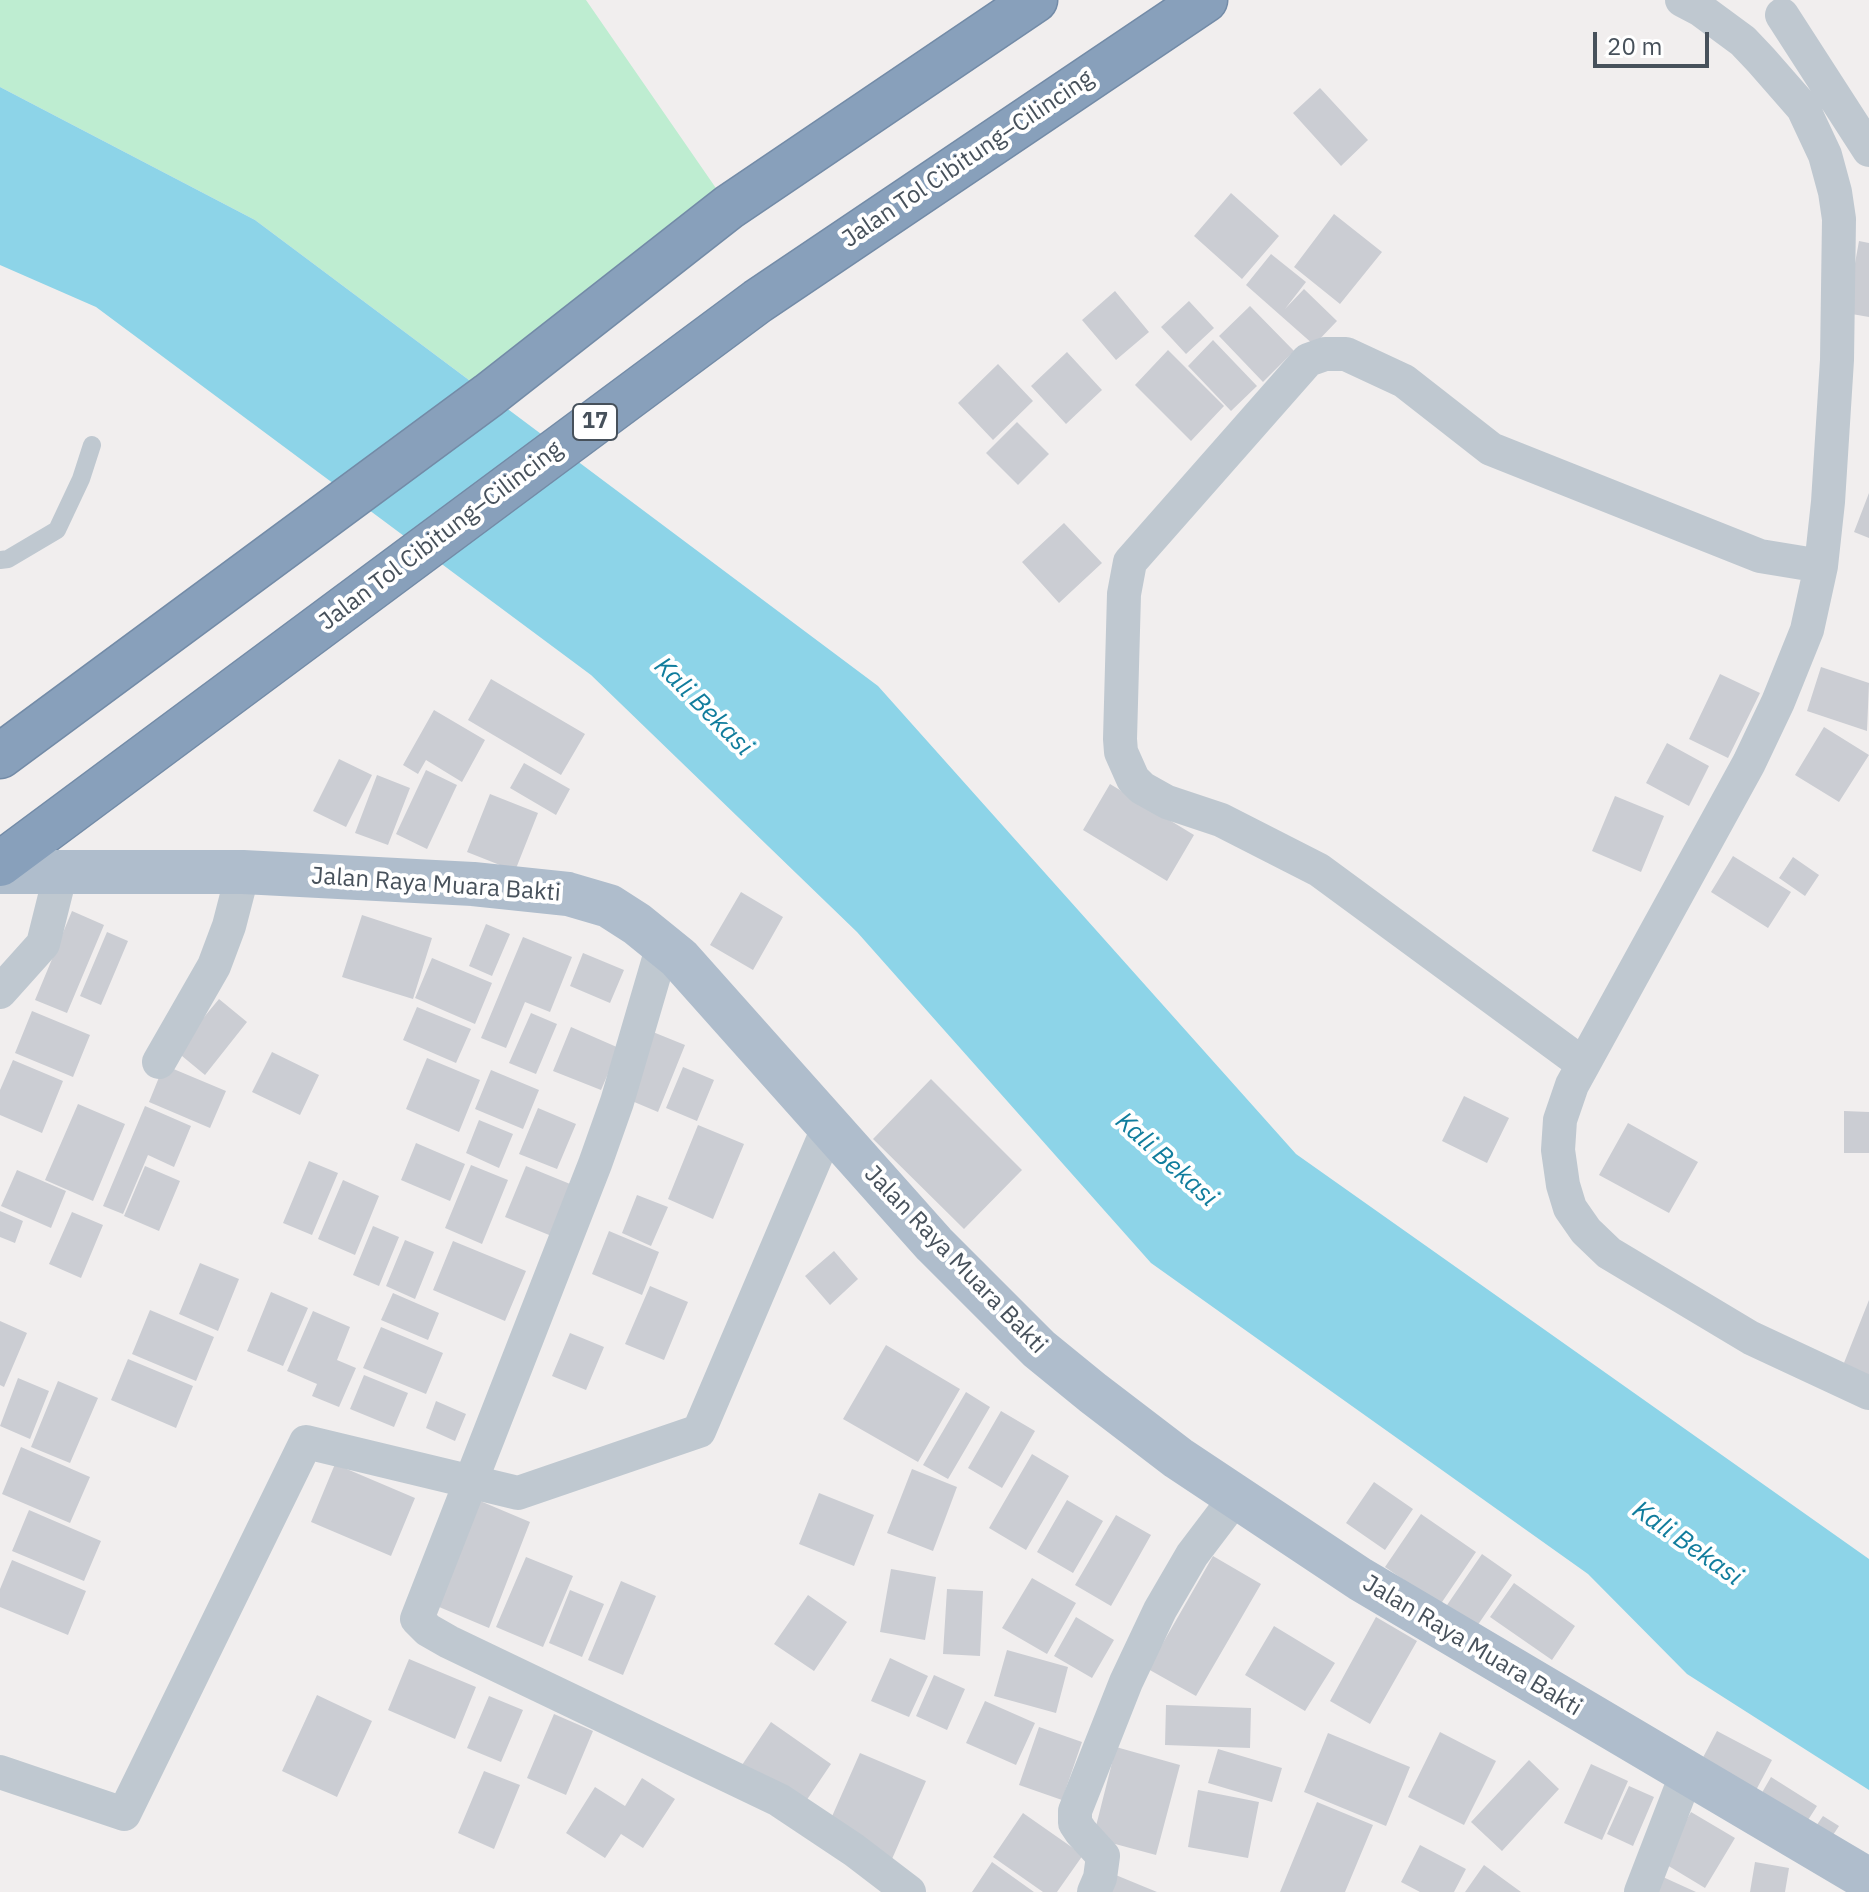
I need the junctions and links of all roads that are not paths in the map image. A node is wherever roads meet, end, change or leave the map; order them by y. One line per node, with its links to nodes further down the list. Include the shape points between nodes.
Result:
1 (1035, 0): 10 (highway, via 729,207 489,395)
2 (1205, 0): 11 (highway, Jalan Tol Cibitung–Cilincing / 17, via 758,301)
3 (1682, 0): 5 (street)
4 (1793, 8): 5 (street); 6 (street)
5 (1743, 41): 9 (street, via 1803,108 1835,192 1837,360)
6 (1869, 150)
7 (92, 445): 8 (lane, via 57,530)
8 (0, 560)
9 (1821, 566): 18 (street, via 1807,630 1749,763); 18 (street, via 1760,556 1491,449 1404,381 1346,354 1308,360 1130,562 1124,594 1120,739 1133,779 1167,802 1221,820 1319,870)
10 (0, 756)
11 (0, 864)
12 (0, 872): 13 (main road, Jalan Raya Muara Bakti)
13 (61, 872): 14 (main road, Jalan Raya Muara Bakti); 16 (street, via 43,944)
14 (243, 872): 15 (main road, Jalan Raya Muara Bakti, via 568,894 609,906); 17 (street, via 214,966)
15 (663, 945): 19 (main road, Jalan Raya Muara Bakti); 21 (street, via 595,1164)
16 (0, 992)
17 (159, 1062)
18 (1583, 1064): 20 (street, via 1560,1120 1558,1150 1570,1208 1586,1231 1652,1281 1751,1338)
19 (829, 1126): 21 (street, via 699,1431 518,1493); 22 (main road, Jalan Raya Muara Bakti, via 934,1244 1039,1349)
20 (1869, 1393)
21 (469, 1483): 23 (street, via 306,1442 124,1814); 26 (street, via 419,1610 420,1624 779,1800)
22 (1236, 1497): 24 (main road, Jalan Raya Muara Bakti, via 1360,1579); 27 (street, via 1192,1555 1160,1610 1075,1811 1075,1823 1103,1856)
23 (0, 1772)
24 (1687, 1773): 25 (main road, Jalan Raya Muara Bakti); 28 (street)
25 (1858, 1881)
26 (909, 1892)
27 (1094, 1892)
28 (1641, 1892)

